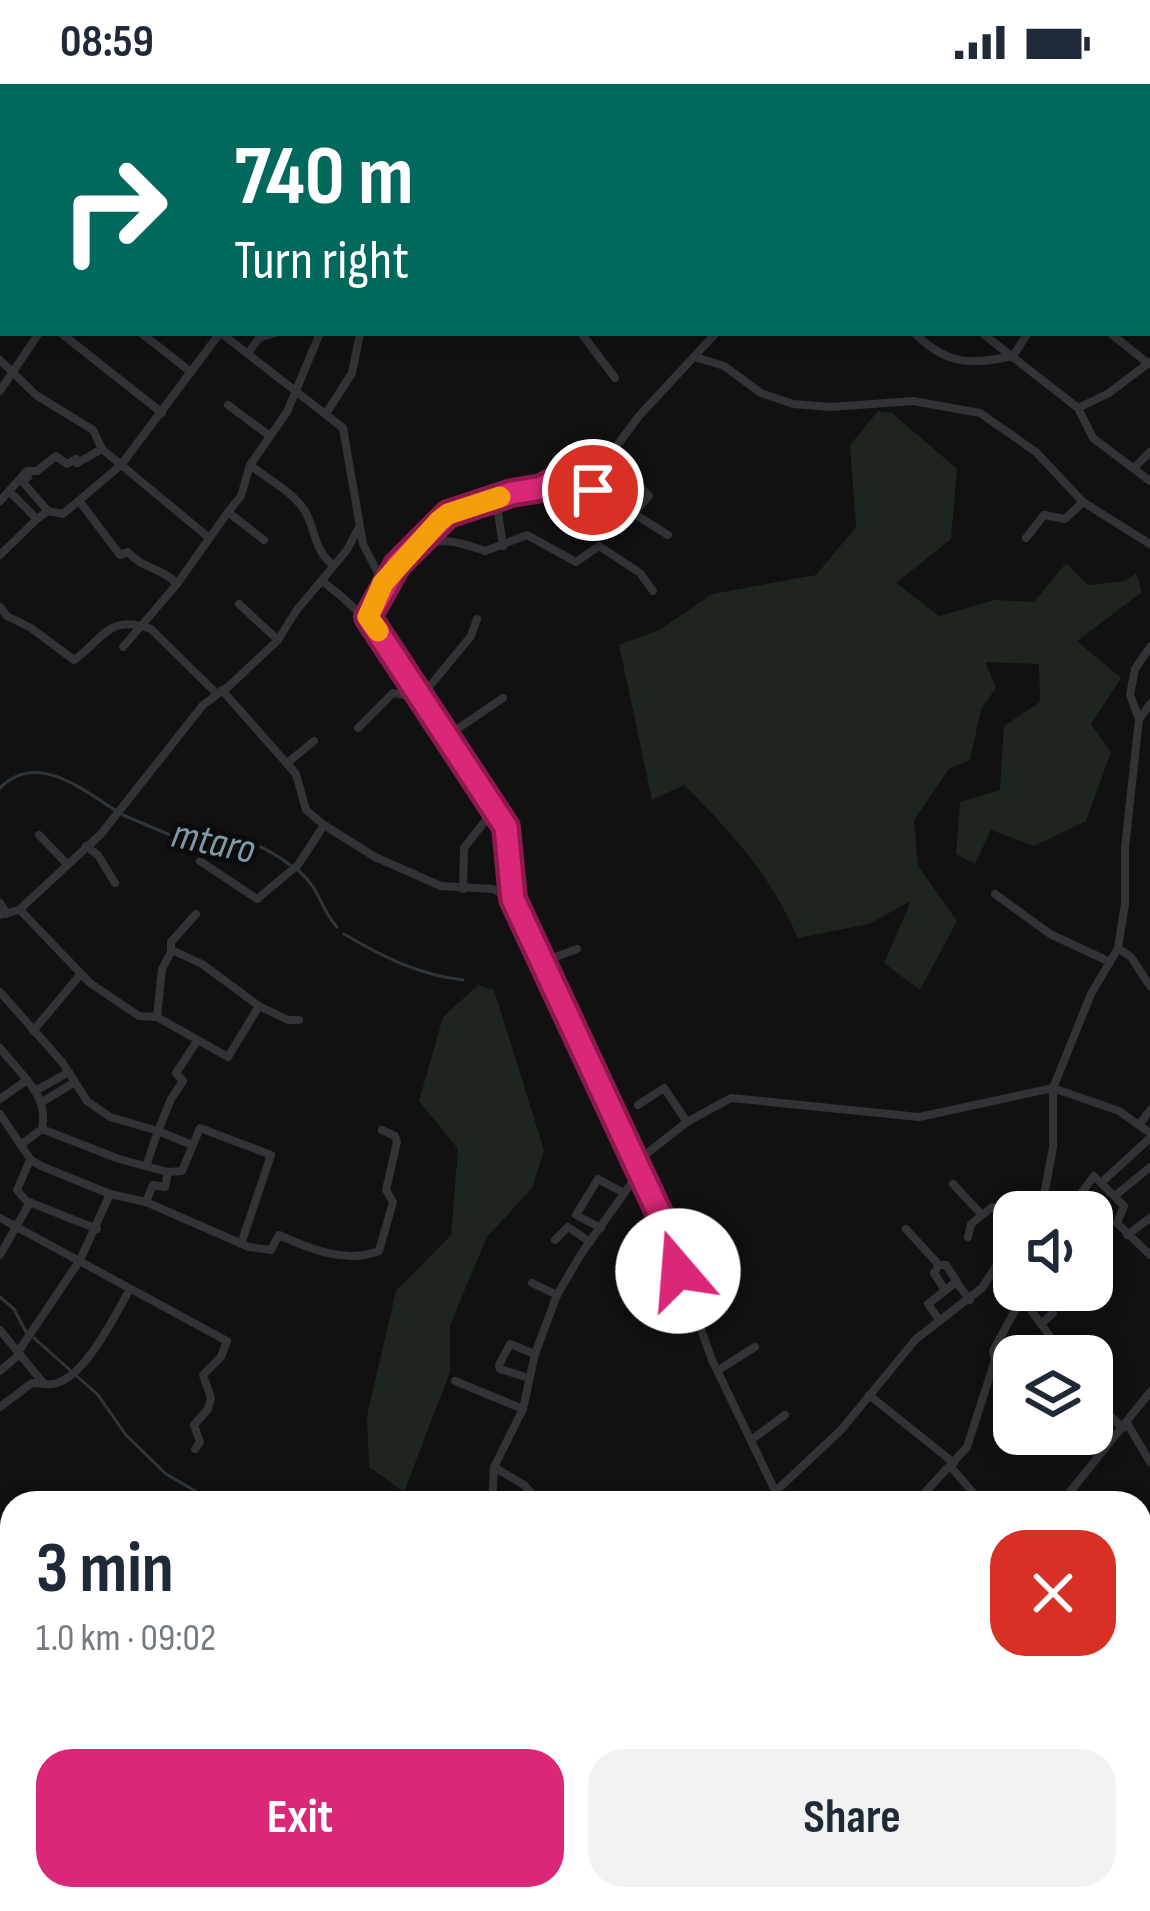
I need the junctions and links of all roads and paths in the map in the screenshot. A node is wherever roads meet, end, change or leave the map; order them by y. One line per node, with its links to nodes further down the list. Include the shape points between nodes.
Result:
1 (37, 336): 20 (street)
2 (65, 336): 28 (street)
3 (145, 336): 21 (street)
4 (219, 336): 21 (street)
5 (225, 336): 15 (street)
6 (266, 336): 15 (street)
7 (319, 336): 23 (street)
8 (359, 336): 27 (street, via 352,373)
9 (583, 336): 22 (street)
10 (713, 336): 17 (street)
11 (917, 336): 16 (street, via 954,359)
12 (986, 336): 16 (street)
13 (1026, 336): 16 (street)
14 (1114, 336): 19 (street)
15 (248, 353): 23 (street)
16 (1012, 356): 26 (street)
17 (695, 357): 41 (street, via 793,404 913,400 980,413 1036,452); 44 (street, via 610,455 650,496)
18 (0, 360): 20 (street)
19 (1150, 364): 26 (street)
20 (13, 371): 24 (street); 30 (street, via 93,430)
21 (191, 372): 28 (street)
22 (614, 378)
23 (294, 388): 27 (street); 29 (street)
24 (0, 391)
25 (229, 405): 29 (street)
26 (1078, 408): 34 (street, via 1093,438)
27 (327, 412): 46 (street, via 347,440)
28 (162, 413): 32 (street)
29 (270, 436): 33 (street)
30 (102, 449): 32 (street); 35 (street, via 77,463 56,456)
31 (1150, 452): 34 (street)
32 (121, 465): 40 (street); 48 (street)
33 (250, 465): 43 (street); 57 (street, via 295,498)
34 (1134, 468): 36 (street)
35 (37, 471): 37 (street); 42 (street, via 22,481)
36 (1150, 482)
37 (9, 490): 39 (street); 45 (street)
38 (496, 499): 44 (street, via 568,475); 52 (street, via 448,514); 53 (street)
39 (0, 501)
40 (80, 502): 42 (street, via 58,515); 60 (street, via 120,555 128,552)
41 (1083, 502): 49 (street, via 1065,519 1044,515); 51 (street)
42 (48, 511): 45 (street)
43 (228, 512): 48 (street); 50 (street)
44 (632, 515): 47 (street)
45 (37, 520): 55 (street)
46 (359, 527): 54 (street); 56 (street)
47 (668, 535)
48 (208, 537): 60 (street)
49 (1026, 538)
50 (264, 540)
51 (1150, 544)
52 (421, 545): 53 (street, via 443,539 481,551); 59 (street)
53 (503, 546): 61 (street, via 526,535 576,562 599,546)
54 (347, 550): 56 (street); 57 (street)
55 (0, 555)
56 (370, 563): 59 (street)
57 (333, 565): 58 (street)
58 (322, 581): 64 (street); 67 (street)
59 (383, 583): 64 (street)
60 (177, 584): 66 (street)
61 (653, 591)
62 (239, 604): 67 (street)
63 (0, 607): 66 (street, via 74,660 114,625)
64 (368, 617): 71 (street)
65 (477, 619): 71 (street)
66 (139, 625): 68 (street); 70 (street, via 164,638)
67 (278, 640): 70 (street)
68 (123, 646)
69 (1150, 647): 74 (street, via 1130,695)
70 (219, 692): 78 (street); 82 (street)
71 (420, 698): 75 (street, via 393,693); 76 (street)
72 (503, 698): 76 (street)
73 (1150, 704): 74 (street)
74 (1139, 719): 93 (street)
75 (358, 728)
76 (447, 736): 79 (street)
77 (314, 741): 78 (street)
78 (287, 763): 80 (street, via 306,810)
79 (496, 807): 86 (street, via 464,848); 88 (street, via 506,827)
80 (324, 825): 83 (street, via 293,867 254,899); 86 (street, via 375,857)
81 (39, 835): 84 (street)
82 (86, 846): 84 (street); 85 (street)
83 (200, 862)
84 (67, 864): 90 (street)
85 (116, 883)
86 (463, 889): 88 (street)
87 (995, 894): 96 (street, via 1050,934)
88 (513, 899): 97 (street)
89 (0, 903): 92 (street)
90 (19, 910): 92 (street); 98 (street)
91 (196, 914): 95 (street)
92 (3, 915)
93 (1118, 948): 96 (street); 99 (street)
94 (577, 949): 97 (street)
95 (171, 950): 101 (street); 102 (street)
96 (1108, 961): 110 (street)
97 (542, 962): 127 (street)
98 (80, 975): 102 (street, via 140,1016); 104 (street)
99 (1150, 986)
100 (0, 992): 104 (street)
101 (259, 1006): 103 (street); 105 (street, via 228,1057)
102 (157, 1017): 105 (street)
103 (298, 1020)
104 (33, 1031): 107 (street)
105 (197, 1041): 121 (street, via 176,1073 183,1081)
106 (0, 1048): 108 (street)
107 (69, 1072): 109 (street); 111 (street)
108 (27, 1080): 111 (street); 112 (street)
109 (75, 1082): 113 (street); 121 (street, via 110,1117)
110 (1053, 1088): 117 (street, via 919,1117 731,1098); 118 (street); 132 (street)
111 (35, 1090): 113 (street)
112 (0, 1099)
113 (43, 1102): 119 (street)
114 (638, 1105): 117 (street, via 664,1088)
115 (1150, 1110): 118 (street)
116 (0, 1114): 123 (street)
117 (687, 1122): 127 (street)
118 (1139, 1125): 122 (street)
119 (42, 1129): 123 (street); 126 (street)
120 (382, 1130): 153 (street, via 398,1142 379,1250 322,1254 279,1235 271,1250)
121 (158, 1131): 124 (street); 126 (street)
122 (1150, 1136): 130 (street)
123 (22, 1144): 125 (street)
124 (192, 1145): 129 (street, via 180,1173); 153 (street, via 203,1128 271,1155)
125 (31, 1160): 135 (street); 137 (street, via 17,1190)
126 (146, 1166): 129 (street)
127 (638, 1167): 134 (street); 165 (street)
128 (1150, 1167): 136 (street)
129 (168, 1172): 138 (street, via 165,1187 153,1185)
130 (1102, 1182): 133 (street, via 1092,1177); 136 (street)
131 (953, 1184): 141 (street)
132 (1045, 1191)
133 (1082, 1191)
134 (624, 1193): 140 (street, via 599,1178); 146 (street)
135 (110, 1194): 138 (street); 147 (street)
136 (1115, 1195): 149 (street, via 1125,1209 1116,1222)
137 (29, 1202): 145 (street); 147 (street)
138 (146, 1202): 153 (street)
139 (993, 1208): 141 (street)
140 (577, 1215): 144 (street); 146 (street)
141 (982, 1215): 150 (street)
142 (0, 1218): 145 (street)
143 (1150, 1218): 149 (street)
144 (568, 1227): 151 (street); 152 (street)
145 (14, 1228): 155 (street); 156 (street)
146 (601, 1228): 152 (street)
147 (97, 1229): 156 (street)
148 (906, 1229): 157 (street)
149 (1127, 1235): 154 (street)
150 (968, 1237)
151 (555, 1240)
152 (590, 1242): 163 (street)
153 (241, 1244)
154 (1150, 1255)
155 (0, 1256)
156 (80, 1260): 161 (street); 174 (street)
157 (939, 1265): 159 (street); 162 (street, via 934,1273)
158 (993, 1268): 164 (street)
159 (957, 1282): 162 (street); 164 (street)
160 (532, 1283): 163 (street)
161 (130, 1289): 181 (street, via 75,1376); 190 (street, via 227,1341 203,1375 211,1398 194,1425)
162 (946, 1290): 169 (street, via 928,1304)
163 (557, 1295): 175 (street)
164 (970, 1300): 169 (street)
165 (691, 1308): 168 (street); 178 (street)
166 (1031, 1311): 170 (street)
167 (1052, 1311): 170 (street)
168 (656, 1321)
169 (940, 1321): 183 (street)
170 (1041, 1324): 172 (street)
171 (0, 1330): 174 (street)
172 (1049, 1335)
173 (755, 1347): 178 (street)
174 (19, 1353): 177 (street); 181 (street)
175 (535, 1354): 179 (street); 179 (street, via 509,1344 499,1365)
176 (993, 1363): 192 (street, via 967,1447)
177 (0, 1371)
178 (717, 1371): 189 (street)
179 (530, 1378): 185 (street)
180 (455, 1381): 185 (street)
181 (44, 1384): 184 (street, via 32,1383)
182 (1150, 1392): 188 (street)
183 (869, 1394): 192 (street); 196 (street)
184 (0, 1407)
185 (523, 1409): 193 (street)
186 (785, 1415): 189 (street)
187 (1113, 1416): 188 (street)
188 (1125, 1425): 191 (street); 199 (street)
189 (751, 1440): 196 (street)
190 (195, 1449)
191 (1150, 1462)
192 (952, 1464): 197 (street); 198 (street)
193 (494, 1467): 194 (street); 195 (street)
194 (493, 1491)
195 (530, 1491)
196 (776, 1491)
197 (926, 1491)
198 (973, 1491)
199 (1071, 1491)

